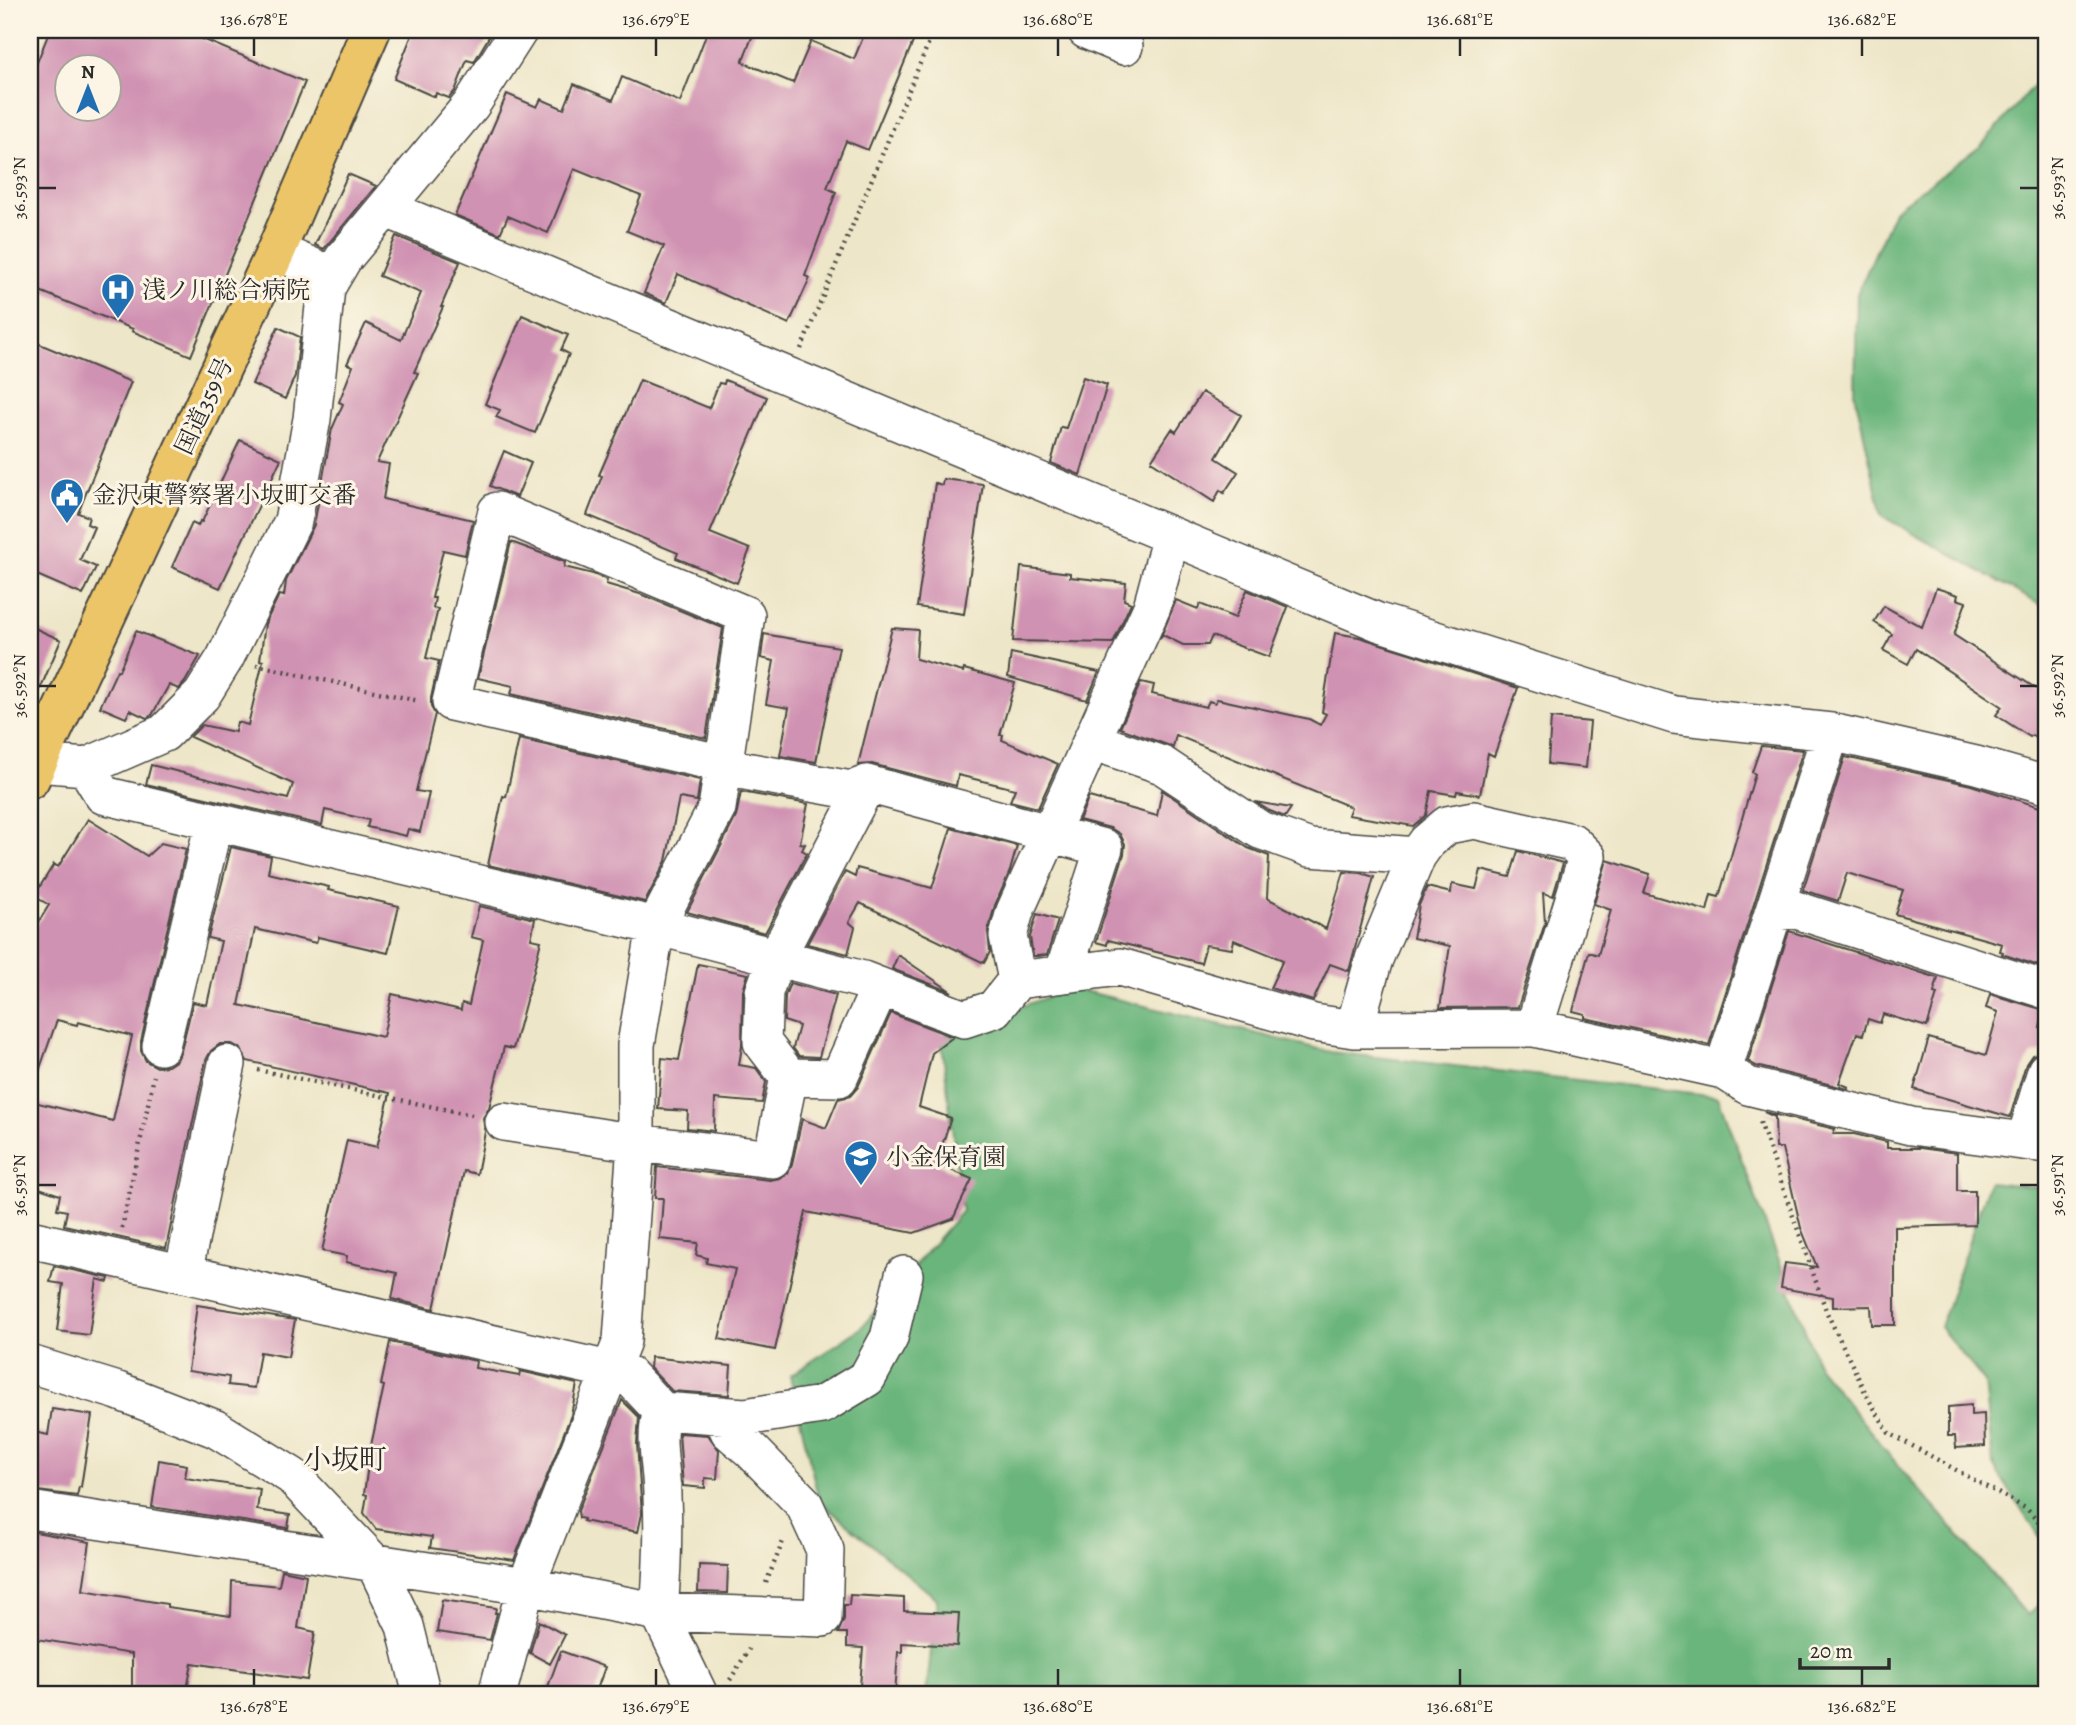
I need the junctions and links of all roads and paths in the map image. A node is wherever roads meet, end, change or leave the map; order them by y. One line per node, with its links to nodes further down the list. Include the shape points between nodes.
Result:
1 (371, 30): 7 (highway, 国道359号)
2 (519, 30): 6 (street, via 471,105)
3 (934, 30): 9 (path)
4 (1086, 30): 5 (street)
5 (1124, 46)
6 (387, 209): 8 (street); 9 (street)
7 (276, 251): 8 (street); 17 (highway, 国道359号)
8 (333, 276): 11 (street, via 326,288 312,419 293,521)
9 (789, 377): 10 (street)
10 (1171, 536): 13 (street, via 1378,622 1674,715); 14 (street, via 1153,607)
11 (225, 658): 12 (path, via 436,705); 16 (street, via 202,695 164,733)
12 (450, 702): 15 (street); 15 (street, via 497,511 746,615)
13 (1831, 732): 19 (street); 23 (street)
14 (1092, 741): 21 (street); 22 (street, via 1162,765 1260,830 1310,848)
15 (724, 764): 18 (street, via 850,790); 24 (street, via 718,808)
16 (86, 768): 17 (street); 20 (street, via 103,795)
17 (34, 771)
18 (867, 784): 21 (street); 25 (street)
19 (2046, 785)
20 (214, 822): 24 (street); 32 (street)
21 (1050, 834): 26 (street, via 1104,848); 27 (street, via 1008,936)
22 (1418, 856): 30 (street, via 1447,825 1474,820 1572,842 1587,857); 31 (street, via 1374,959)
23 (1773, 913): 29 (street, via 1793,909); 36 (street)
24 (656, 926): 25 (street); 38 (street, via 636,1045)
25 (776, 958): 28 (street); 35 (street, via 764,992 762,1042)
26 (1063, 974): 27 (street); 31 (street, via 1120,967 1314,1023)
27 (1017, 980): 28 (street, via 994,1009 964,1019)
28 (880, 987): 35 (street, via 839,1078)
29 (2046, 990)
30 (1534, 1028): 31 (street); 36 (street)
31 (1353, 1029)
32 (161, 1046): 41 (path)
33 (227, 1064): 37 (path); 42 (street)
34 (2046, 1071): 39 (street)
35 (789, 1077): 38 (street, via 772,1159)
36 (1735, 1078): 39 (street, via 1911,1126); 50 (path, via 1827,1313 1868,1400 1889,1433 2027,1509)
37 (504, 1122): 38 (street)
38 (636, 1143): 45 (street, via 622,1341)
39 (2036, 1143)
40 (30, 1239): 41 (street)
41 (115, 1259): 42 (street)
42 (183, 1274): 45 (street)
43 (904, 1275): 47 (street, via 889,1338 867,1378 822,1405 745,1417)
44 (30, 1364): 51 (street, via 118,1391 216,1429 292,1476)
45 (612, 1371): 46 (street, via 627,1374); 52 (street)
46 (662, 1411): 47 (street); 53 (street, via 656,1429 663,1548)
47 (722, 1415): 49 (street, via 729,1431 804,1504)
48 (30, 1510): 51 (street)
49 (810, 1516): 54 (path, via 789,1527); 54 (street, via 825,1550 823,1618)
50 (2046, 1531)
51 (375, 1564): 52 (street); 56 (street, via 405,1626)
52 (526, 1586): 53 (street); 57 (street)
53 (659, 1612): 54 (street); 55 (street)
54 (761, 1615): 55 (path)
55 (713, 1690)
56 (422, 1695)
57 (496, 1695)
58 (793, 1695): 59 (path)
59 (801, 1695)

